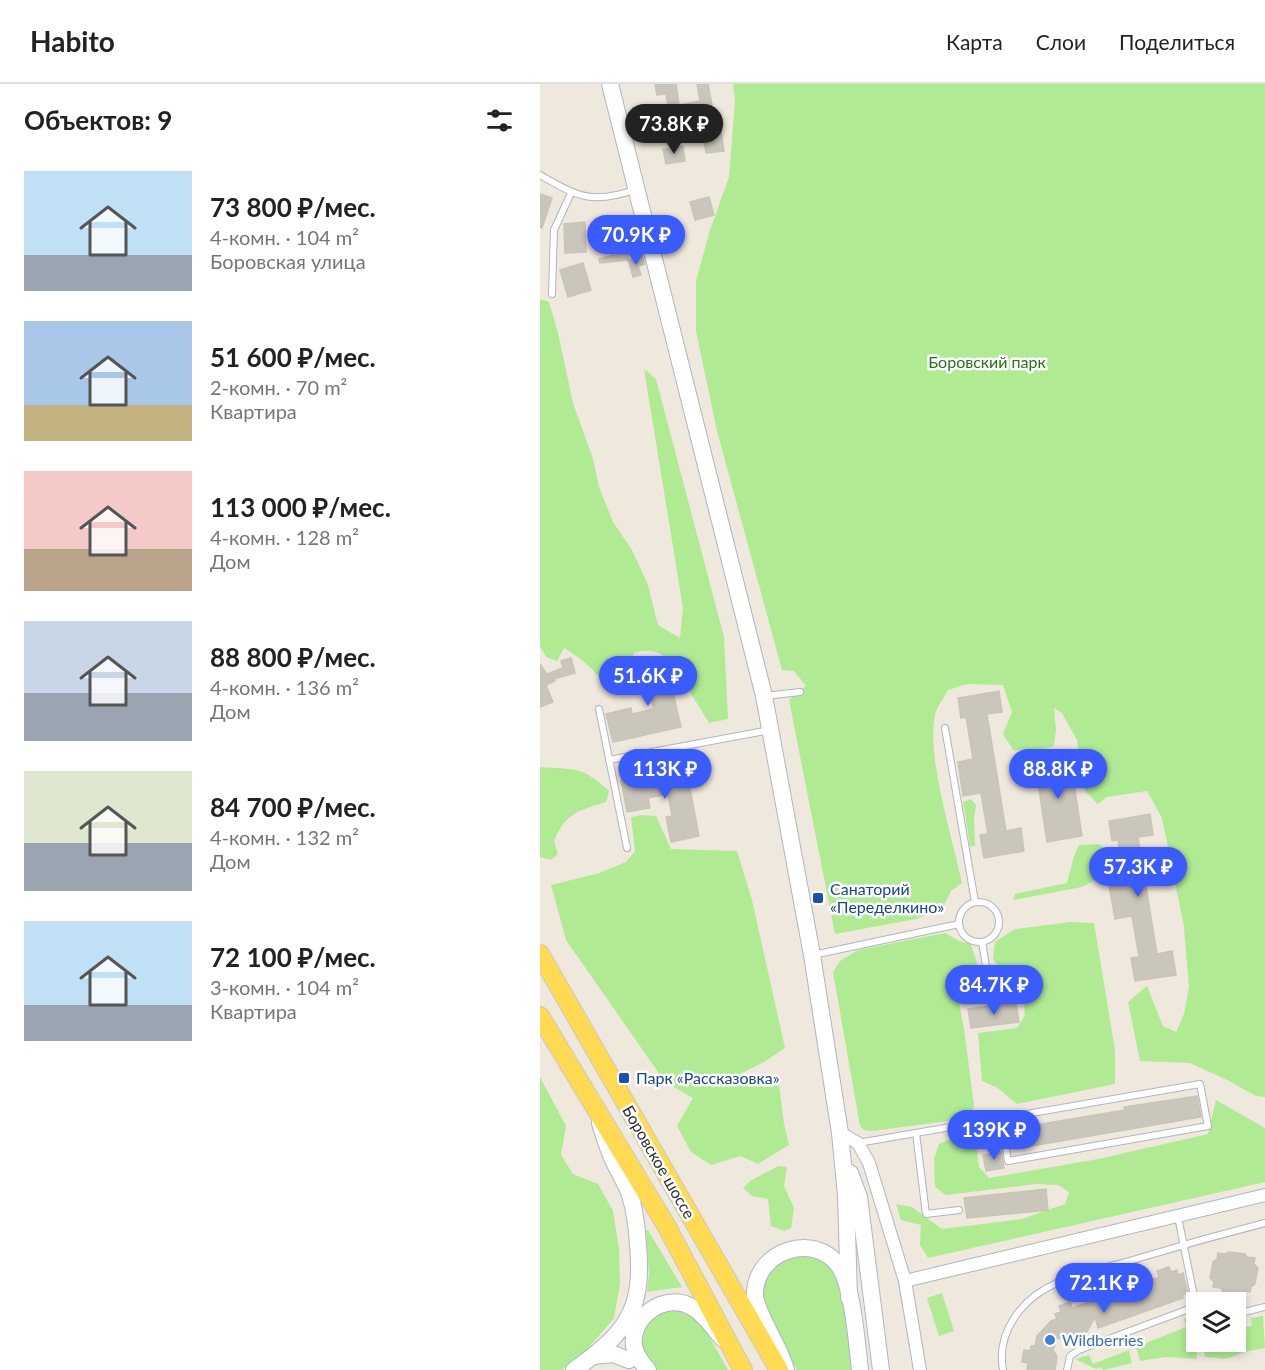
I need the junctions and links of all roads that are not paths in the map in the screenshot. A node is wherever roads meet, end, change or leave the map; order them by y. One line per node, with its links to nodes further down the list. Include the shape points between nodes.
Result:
1 (610, 84): 3 (street)
2 (540, 175): 4 (lane)
3 (637, 189): 4 (lane, via 605,198); 7 (street)
4 (571, 193): 5 (lane, via 554,230)
5 (552, 294)
6 (800, 692): 7 (lane)
7 (764, 696): 10 (street)
8 (599, 709): 11 (lane)
9 (945, 728): 13 (lane)
10 (771, 729): 11 (lane); 17 (street)
11 (609, 760): 12 (lane)
12 (627, 848)
13 (975, 902): 14 (lane, via 962,911); 15 (lane, via 991,905 999,916 998,929)
14 (959, 924): 15 (lane, via 970,940); 17 (lane)
15 (982, 942): 18 (lane)
16 (540, 954): 45 (main road, Боровское шоссе)
17 (812, 955): 22 (street)
18 (991, 997)
19 (540, 1016): 20 (main road, Боровское шоссе)
20 (596, 1111): 37 (street, via 609,1152 630,1196 636,1222 640,1278); 38 (main road, Боровское шоссе, via 668,1227)
21 (1001, 1118): 21 (lane, via 1200,1084 1208,1126 1008,1161); 23 (lane)
22 (840, 1133): 24 (street); 25 (street); 33 (street)
23 (916, 1133): 24 (lane); 27 (lane, via 926,1214)
24 (858, 1143): 31 (street, via 869,1163)
25 (849, 1168): 40 (street); 48 (street, via 859,1197)
26 (1265, 1195): 28 (street)
27 (959, 1210)
28 (1178, 1217): 30 (lane); 31 (street)
29 (1265, 1223): 30 (lane)
30 (1184, 1244): 32 (lane); 50 (lane, via 1045,1290 1018,1312 1005,1334)
31 (905, 1281): 49 (street)
32 (1194, 1292)
33 (849, 1298): 40 (street); 46 (street, via 839,1267 823,1253 789,1249 766,1263 758,1278 755,1299)
34 (1265, 1307): 36 (lane)
35 (1186, 1310): 51 (lane, via 1079,1350 1070,1356)
36 (1246, 1312)
37 (628, 1321): 39 (street); 41 (street, via 624,1341)
38 (731, 1348): 43 (street, via 692,1307 667,1304 645,1314 636,1330 635,1350); 44 (main road, Боровское шоссе)
39 (593, 1356): 41 (street, via 613,1354); 42 (street)
40 (862, 1359): 47 (street)
41 (633, 1365)
42 (574, 1370)
43 (648, 1370)
44 (743, 1370)
45 (779, 1370)
46 (786, 1370)
47 (869, 1370)
48 (881, 1370)
49 (920, 1370)
50 (1003, 1370)
51 (1067, 1370)

